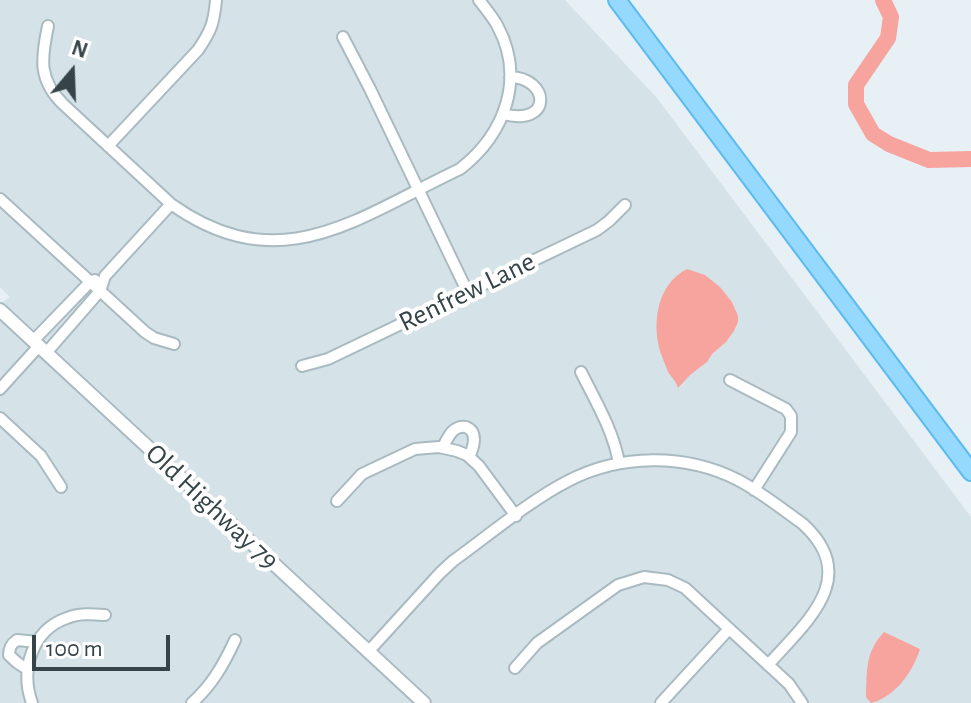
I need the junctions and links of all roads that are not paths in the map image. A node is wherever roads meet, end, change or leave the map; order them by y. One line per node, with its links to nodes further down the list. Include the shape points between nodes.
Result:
1 (216, 0): 8 (street, via 214,21 198,50)
2 (479, 0): 6 (street, via 497,26)
3 (617, 0): 28 (main road)
4 (48, 26): 8 (street, via 42,51 44,77 55,96)
5 (343, 37): 9 (street)
6 (510, 77): 7 (street); 7 (street, via 534,86 540,103 529,116)
7 (503, 114): 9 (street, via 474,158)
8 (108, 146): 11 (street)
9 (419, 188): 11 (street, via 343,227 280,241 212,228); 16 (street)
10 (0, 199): 14 (street)
11 (171, 204): 13 (street)
12 (625, 205): 16 (street, Renfrew Lane, via 597,230)
13 (105, 276): 14 (street); 15 (street)
14 (90, 282): 15 (street); 19 (street)
15 (100, 291): 18 (street, via 145,332); 19 (street)
16 (467, 291): 20 (street, Renfrew Lane, via 328,359)
17 (0, 310): 19 (street, Old Highway 79)
18 (174, 344)
19 (39, 347): 23 (street); 37 (street, Old Highway 79)
20 (302, 366)
21 (581, 372): 27 (street, via 612,435)
22 (730, 380): 30 (street, via 791,416 791,432)
23 (0, 389)
24 (0, 418): 29 (street, via 41,456)
25 (443, 447): 26 (street); 26 (street, via 450,433 467,427 473,434); 31 (street, via 415,449 362,474)
26 (469, 457): 32 (street)
27 (619, 463): 30 (street, via 696,465); 32 (street, via 564,483)
28 (971, 472)
29 (61, 487)
30 (754, 490): 38 (street, via 812,532 828,572 821,603)
31 (337, 501)
32 (516, 516): 37 (street, via 440,573)
33 (105, 615): 36 (street, via 64,618)
34 (729, 629): 38 (street); 39 (street, via 676,583 634,579 608,591 544,638); 44 (street)
35 (235, 640): 42 (street, via 214,679)
36 (37, 642): 40 (street); 40 (street, via 17,640 9,650)
37 (368, 652): 43 (street, Old Highway 79)
38 (768, 665): 45 (street)
39 (515, 668)
40 (28, 669): 41 (street)
41 (32, 703)
42 (192, 703)
43 (424, 703)
44 (661, 703)
45 (802, 703)

